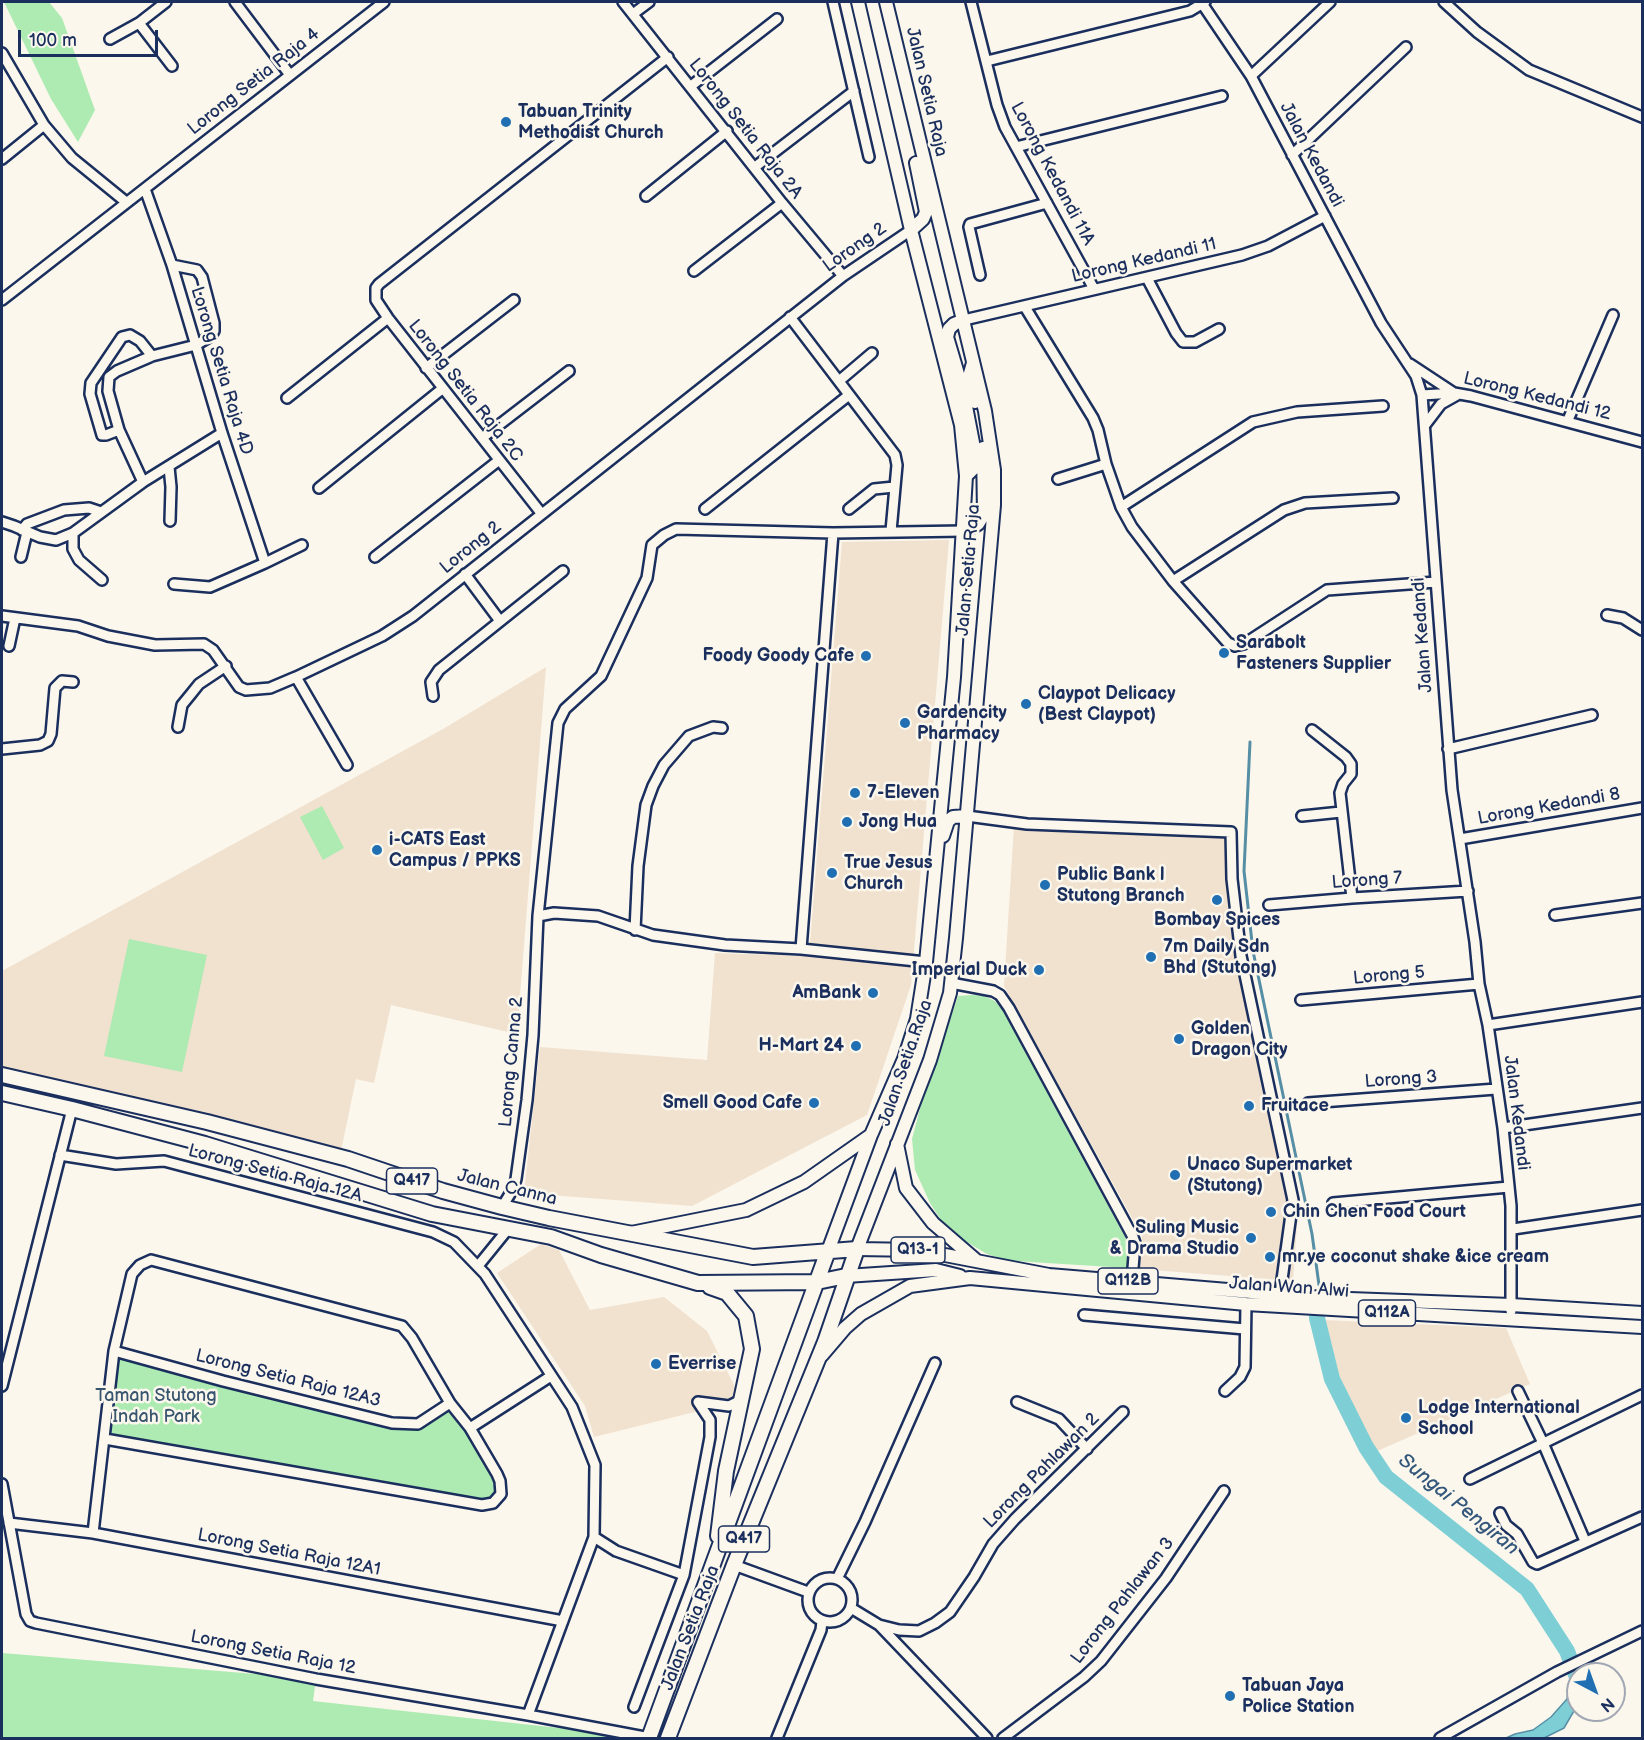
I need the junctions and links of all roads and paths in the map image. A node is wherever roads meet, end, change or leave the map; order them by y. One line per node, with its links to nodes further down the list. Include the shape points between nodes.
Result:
1 (166, 2): 15 (street)
2 (235, 2): 22 (street)
3 (384, 2): 22 (street, Lorong Setia Raja 4)
4 (623, 2): 13 (street, Lorong Setia Raja 2A)
5 (650, 2): 13 (street)
6 (833, 2): 25 (street)
7 (858, 2): 42 (main road, Jalan Setia Raja)
8 (886, 2): 30 (main road, Jalan Setia Raja)
9 (971, 2): 20 (street, Lorong Kedandi 11A)
10 (1203, 2): 20 (street, via 1190,11); 23 (street, Jalan Kedandi)
11 (1330, 2): 23 (street)
12 (1444, 2): 27 (street, via 1529,70)
13 (633, 14): 19 (street, Lorong Setia Raja 2A)
14 (777, 19): 24 (street)
15 (139, 23): 16 (street); 21 (street)
16 (110, 39)
17 (1406, 47): 32 (street)
18 (2, 53): 28 (street)
19 (668, 57): 24 (street, Lorong Setia Raja 2A); 54 (street, Lorong Setia Raja 2C, via 378,284 376,300)
20 (987, 61): 31 (street, Lorong Kedandi 11A, via 997,105)
21 (172, 66)
22 (290, 75): 36 (street, Lorong Setia Raja 4)
23 (1251, 76): 32 (street, Jalan Kedandi)
24 (691, 86): 29 (street, Lorong Setia Raja 2A)
25 (854, 92): 33 (street); 35 (street)
26 (1222, 96): 31 (street)
27 (1642, 117)
28 (44, 125): 34 (street); 38 (street, via 72,158)
29 (727, 131): 35 (street, Lorong Setia Raja 2A); 37 (street)
30 (918, 141): 42 (main road, via 915,156 926,212); 55 (main road, Jalan Setia Raja)
31 (1016, 147): 40 (street, Lorong Kedandi 11A)
32 (1292, 155): 41 (street, Jalan Kedandi)
33 (869, 157)
34 (2, 159)
35 (755, 167): 39 (street, Lorong Setia Raja 2A)
36 (144, 189): 38 (street, Lorong Setia Raja 4); 43 (street, Lorong Setia Raja 4D)
37 (646, 196)
38 (126, 202): 49 (street, Lorong Setia Raja 4)
39 (782, 203): 44 (street); 46 (street, Lorong Setia Raja 2A)
40 (1047, 203): 45 (street, via 970,224); 48 (street, Lorong Kedandi 11A)
41 (1325, 216): 47 (street, Lorong Kedandi 11, via 1268,246); 61 (street, Jalan Kedandi, via 1381,323)
42 (911, 230): 46 (street, Lorong 2); 81 (main road, Jalan Setia Raja, via 962,425)
43 (172, 265): 57 (street, Lorong Setia Raja 4D); 57 (street, via 197,270 202,278 214,331)
44 (694, 271)
45 (980, 274)
46 (843, 276): 53 (street, Lorong 2)
47 (1147, 278): 48 (street, Lorong Kedandi 11); 56 (street, via 1183,342 1195,342)
48 (1094, 289): 51 (street, Lorong Kedandi 11)
49 (2, 300)
50 (514, 300): 62 (street)
51 (1025, 307): 55 (street, Lorong Kedandi 11); 79 (street, via 1093,418)
52 (1613, 315): 72 (street)
53 (790, 317): 64 (street); 91 (street, Lorong 2)
54 (388, 318): 62 (street, Lorong Setia Raja 2C); 70 (street)
55 (964, 320): 60 (main road, Jalan Setia Raja); 81 (main road, via 949,329 947,337 974,448 974,468)
56 (1219, 329)
57 (196, 345): 59 (street); 75 (street, Lorong Setia Raja 4D)
58 (872, 353): 64 (street)
59 (152, 356): 74 (street, via 109,377 108,391); 74 (street, via 140,341 122,337 91,382 90,394 102,435)
60 (974, 359): 96 (main road, via 969,377 985,456 984,514 978,524); 128 (main road, Jalan Setia Raja, via 994,470 994,505)
61 (1408, 363): 66 (street); 69 (street, Jalan Kedandi)
62 (426, 368): 65 (street, Lorong Setia Raja 2C)
63 (569, 371): 76 (street)
64 (839, 381): 68 (street)
65 (442, 389): 76 (street, Lorong Setia Raja 2C); 84 (street)
66 (1454, 393): 67 (street, Lorong Kedandi 12); 69 (street, Lorong Kedandi 12)
67 (1465, 394): 72 (street, Lorong Kedandi 12); 73 (street, via 1441,404)
68 (849, 395): 85 (street, via 895,455); 88 (street)
69 (1422, 395): 73 (street, Jalan Kedandi)
70 (287, 399)
71 (1383, 406): 87 (street, via 1297,412 1253,422)
72 (1568, 420): 77 (street, Lorong Kedandi 12)
73 (1425, 424): 107 (street, Jalan Kedandi)
74 (119, 430): 83 (street)
75 (222, 433): 80 (street); 102 (street, Lorong Setia Raja 4D)
76 (482, 438): 78 (street, Lorong Setia Raja 2C)
77 (1642, 442)
78 (498, 461): 91 (street, Lorong Setia Raja 2C); 101 (street)
79 (1106, 464): 82 (street); 87 (street)
80 (169, 467): 83 (street); 92 (street)
81 (966, 476): 96 (main road, Jalan Setia Raja)
82 (1058, 479)
83 (143, 482): 90 (street)
84 (319, 488)
85 (894, 488): 89 (street, via 874,489); 95 (street)
86 (1393, 498): 106 (street, via 1305,503 1284,510)
87 (1121, 507): 106 (street)
88 (705, 509)
89 (849, 509)
90 (101, 512): 94 (street, via 89,508 64,510 27,524); 97 (street)
91 (541, 513): 104 (street, Lorong 2)
92 (170, 521)
93 (2, 522): 94 (street)
94 (25, 531): 97 (street, via 56,540); 100 (street)
95 (891, 531): 96 (street, Lorong Canna 2); 98 (street, Lorong Canna 2)
96 (964, 531): 131 (main road, Jalan Setia Raja)
97 (73, 533): 105 (street, via 73,549 79,560)
98 (833, 533): 135 (street, Lorong Canna 2, via 676,529 652,545 647,578 601,676 565,709 558,723); 141 (street)
99 (302, 545): 102 (street)
100 (21, 557)
101 (375, 557)
102 (266, 563): 108 (street, via 206,588)
103 (563, 571): 112 (street)
104 (465, 574): 112 (street); 116 (street, Lorong 2, via 397,627)
105 (102, 580)
106 (1173, 581): 107 (street, via 1235,646 1327,590)
107 (1436, 582): 124 (street, Jalan Kedandi)
108 (174, 585)
109 (1607, 615): 113 (street, via 1623,618)
110 (2, 616): 111 (street, Lorong 2)
111 (15, 618): 114 (street); 115 (street, Lorong 2, via 78,626 155,645 204,644)
112 (500, 621): 118 (street, via 440,670 431,682)
113 (1642, 630)
114 (9, 646)
115 (226, 666): 116 (street, Lorong 2, via 239,687 246,690 270,688); 120 (street, via 200,684 182,705)
116 (296, 677): 125 (street)
117 (73, 682): 123 (street, via 62,681 55,688 48,741)
118 (433, 696)
119 (1592, 715): 124 (street)
120 (178, 727)
121 (722, 728): 140 (street, via 712,727 689,736 664,765 653,786 646,805 638,866)
122 (1312, 730): 127 (street, via 1351,764 1351,774 1341,788)
123 (2, 749)
124 (1448, 749): 130 (street, Jalan Kedandi)
125 (347, 765)
126 (1642, 807): 130 (street, Lorong Kedandi 8)
127 (1341, 812): 129 (street); 133 (street)
128 (967, 816): 131 (main road, via 948,821); 143 (main road, Jalan Setia Raja); 174 (street, via 1027,824 1231,832 1240,956 1293,1200)
129 (1302, 816)
130 (1460, 839): 132 (street, Jalan Kedandi)
131 (935, 873): 142 (main road, Jalan Setia Raja)
132 (1468, 891): 133 (street, Lorong 7); 144 (street, Jalan Kedandi)
133 (1352, 897): 136 (street, Lorong 7)
134 (1642, 903): 138 (street)
135 (540, 904): 137 (street); 139 (street, Lorong Canna 2)
136 (1269, 905)
137 (554, 913): 139 (street); 140 (street, via 598,916)
138 (1555, 915)
139 (538, 916): 160 (street, Lorong Canna 2, via 527,1100 516,1179)
140 (635, 930): 141 (street, via 725,945)
141 (801, 950): 142 (street)
142 (926, 962): 155 (main road, Jalan Setia Raja, via 917,1019)
143 (951, 983): 156 (main road, Jalan Setia Raja, via 930,1060); 171 (street, via 993,991 1009,1008 1133,1237)
144 (1479, 984): 145 (street, Lorong 5); 147 (street, Jalan Kedandi)
145 (1301, 1000)
146 (1642, 1002): 147 (street)
147 (1488, 1024): 149 (street, Jalan Kedandi)
148 (2, 1074): 160 (highway, Jalan Canna / Q417, via 348,1159)
149 (1496, 1089): 151 (street, Lorong 3); 154 (street, Jalan Kedandi)
150 (2, 1093): 153 (highway, Jalan Canna / Q417)
151 (1308, 1103)
152 (1642, 1108): 154 (street)
153 (72, 1109): 157 (street); 162 (highway, Jalan Canna / Q417, via 205,1144 432,1214)
154 (1503, 1128): 158 (street, Jalan Kedandi)
155 (871, 1135): 164 (main road, via 804,1182 746,1210); 166 (main road, Jalan Setia Raja)
156 (897, 1144): 165 (main road, Jalan Setia Raja); 167 (main road, via 906,1188 933,1223)
157 (60, 1155): 168 (street, Lorong Setia Raja 12A, via 116,1164 164,1161 411,1226 444,1236); 187 (street)
158 (1509, 1186): 159 (street); 163 (street, Jalan Kedandi)
159 (1333, 1203)
160 (502, 1207): 164 (highway, Jalan Canna / Q417)
161 (1642, 1210): 163 (street)
162 (508, 1229): 168 (street); 173 (highway, Jalan Canna / Q417, via 550,1237)
163 (1513, 1229): 177 (street, Jalan Kedandi)
164 (627, 1234): 166 (highway, Jalan Canna / Q417, via 753,1257)
165 (857, 1249): 166 (highway, Jalan Canna / Q417); 167 (main road, Jalan Canna / Q13-1, via 919,1250); 169 (highway, Q417)
166 (828, 1251): 172 (highway, Q417)
167 (978, 1261): 171 (main road, Jalan Wan Alwi / Q112B, via 1049,1275)
168 (478, 1266): 186 (street, Lorong Setia Raja 12A)
169 (846, 1276): 170 (main road, via 936,1270); 172 (highway, Q417); 184 (highway, Jalan Setia Raja / Q417)
170 (970, 1278): 176 (main road, Jalan Wan Alwi / Q112A); 184 (main road, via 910,1286 892,1295 861,1314)
171 (1132, 1281): 174 (main road, Jalan Wan Alwi / Q112B)
172 (817, 1282): 173 (highway, Jalan Canna / Q417); 208 (highway, Jalan Setia Raja / Q417)
173 (698, 1283): 191 (highway, via 727,1293 746,1316 752,1349)
174 (1280, 1294): 175 (main road, Jalan Wan Alwi / Q112B)
175 (1317, 1303): 176 (main road, Jalan Wan Alwi / Q112A); 177 (main road, Jalan Wan Alwi / Q112B); 180 (main road, Jalan Wan Alwi / Q112A)
176 (1246, 1304): 182 (street)
177 (1511, 1305): 178 (main road, Jalan Wan Alwi / Q112B); 180 (street, Jalan Kedandi)
178 (1642, 1313)
179 (1084, 1315): 182 (street)
180 (1510, 1320): 181 (main road, Jalan Wan Alwi / Q112A)
181 (1642, 1327)
182 (1245, 1329): 188 (street, via 1245,1367)
183 (114, 1351): 193 (street, Lorong Setia Raja 12A3, via 392,1423 418,1424); 193 (street, via 132,1274 151,1260 402,1326); 196 (street)
184 (819, 1358): 209 (highway, Jalan Setia Raja / Q417)
185 (935, 1363): 211 (street)
186 (551, 1376): 195 (street); 206 (street, Lorong Setia Raja 12A, via 572,1407 595,1465)
187 (2, 1386)
188 (1225, 1391)
189 (1518, 1391): 197 (street)
190 (1642, 1395): 197 (street)
191 (741, 1400): 208 (highway, via 726,1471); 210 (street, via 729,1406 698,1402 710,1420 710,1437)
192 (1017, 1402): 198 (street, via 1059,1419)
193 (450, 1403): 195 (street)
194 (1123, 1412): 198 (street, Lorong Pahlawan 2)
195 (470, 1428): 196 (street, via 500,1481 501,1494 489,1505)
196 (105, 1439): 205 (street)
197 (1543, 1443): 199 (street); 207 (street)
198 (1087, 1449): 216 (street, Lorong Pahlawan 2, via 993,1544 950,1612 919,1631)
199 (1470, 1479)
200 (2, 1484): 204 (street, Lorong Setia Raja 12)
201 (1224, 1491): 225 (street, Lorong Pahlawan 3, via 1166,1578 1101,1661)
202 (1500, 1513): 207 (street, via 1535,1564)
203 (1642, 1517): 207 (street)
204 (9, 1522): 205 (street, Lorong Setia Raja 12A1); 219 (street, Lorong Setia Raja 12, via 30,1621 316,1679)
205 (93, 1533): 214 (street, Lorong Setia Raja 12A1)
206 (594, 1537): 210 (street, via 616,1551); 214 (street, Lorong Setia Raja 12A)
207 (1585, 1541)
208 (715, 1559): 221 (highway, Jalan Setia Raja / Q417)
209 (734, 1565): 212 (street); 222 (highway, Jalan Setia Raja / Q417)
210 (684, 1575): 218 (street)
211 (837, 1579): 212 (street, via 819,1580); 213 (street, via 847,1585 852,1596)
212 (808, 1593): 215 (street, via 812,1614)
213 (851, 1608): 215 (street, via 833,1622); 216 (street)
214 (563, 1621): 219 (street, Lorong Setia Raja 12A)
215 (822, 1621): 223 (street)
216 (879, 1625): 224 (street)
217 (1642, 1631): 220 (street, via 1557,1672)
218 (634, 1707)
219 (528, 1715): 221 (street, Lorong Setia Raja 12)
220 (1459, 1734): 226 (street)
221 (650, 1738)
222 (668, 1738)
223 (777, 1738)
224 (987, 1738)
225 (1003, 1738)
226 (1440, 1738)

